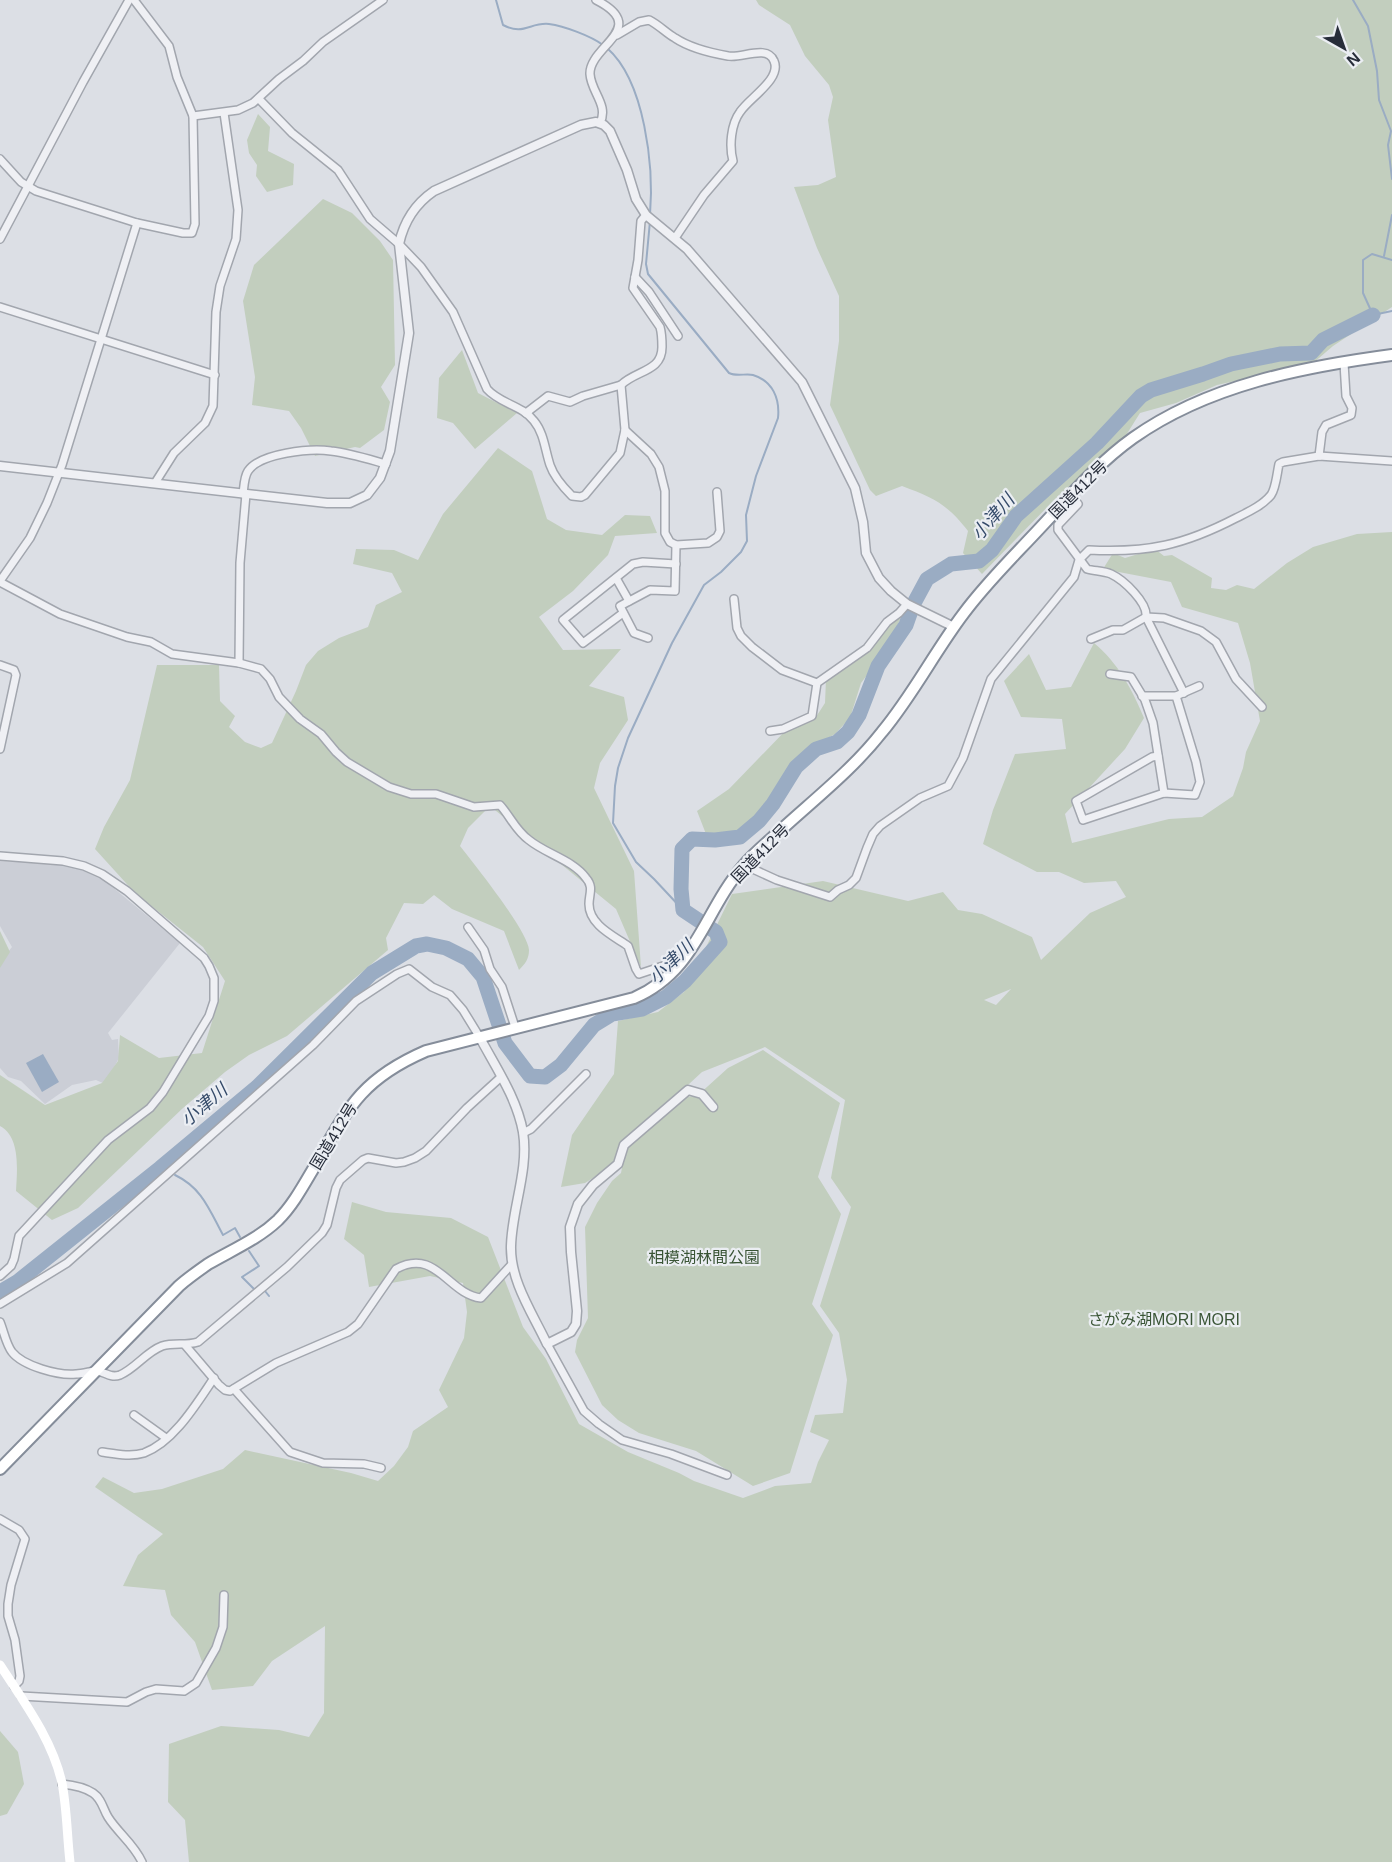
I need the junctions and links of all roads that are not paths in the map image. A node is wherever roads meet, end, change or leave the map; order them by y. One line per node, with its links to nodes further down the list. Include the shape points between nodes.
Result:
1 (129, 0): 11 (street)
2 (134, 0): 8 (street, via 169,46)
3 (383, 0): 6 (street, via 323,42)
4 (596, 0): 5 (street, via 615,16)
5 (617, 35): 9 (street, via 591,69 591,81 603,108); 14 (street, via 649,20 676,39 709,51 737,57 764,53 775,62 774,76 736,118 731,146 733,161)
6 (259, 99): 7 (street); 16 (street, via 292,133 338,170 370,219)
7 (224, 113): 8 (street); 23 (street, via 239,218 217,303)
8 (193, 116): 13 (street, via 195,229 188,234)
9 (600, 123): 12 (street, via 612,134 636,199); 16 (street, via 581,125 434,191 408,217)
10 (0, 159): 11 (street)
11 (27, 187): 13 (street); 15 (street)
12 (646, 215): 14 (street); 17 (street, via 641,221)
13 (137, 224): 20 (street)
14 (675, 238): 43 (street, via 802,382 855,488 871,566 891,591)
15 (0, 239)
16 (399, 244): 25 (street, via 422,267 449,306 487,389); 29 (street, via 410,333)
17 (635, 277): 19 (street); 24 (street, via 634,291 661,331 662,357 656,365)
18 (0, 307): 20 (street)
19 (678, 336)
20 (101, 337): 23 (street); 31 (street)
21 (1392, 355): 22 (highway, 国道412号)
22 (1344, 363): 27 (street, via 1351,415 1326,425); 35 (highway, 国道412号, via 1245,385 1193,404 1131,440)
23 (215, 375): 32 (street, via 209,415 174,453)
24 (621, 385): 25 (street, via 570,402 548,396); 26 (street)
25 (526, 413): 26 (street, via 540,431 554,473 576,497 585,495 620,453)
26 (626, 430): 36 (street, via 659,467 665,491 665,533)
27 (1319, 456): 28 (street); 37 (street, via 1279,464 1272,494 1255,509 1198,536 1138,550 1089,550)
28 (1392, 461)
29 (386, 464): 34 (street, via 374,488 350,503); 34 (street, via 333,451 282,454 250,468)
30 (0, 466): 31 (street)
31 (59, 472): 32 (street); 40 (street, via 30,538)
32 (154, 483): 34 (street)
33 (717, 492): 36 (street, via 717,537 708,543)
34 (245, 494): 49 (street)
35 (1071, 495): 37 (street, via 1078,504 1058,525 1058,530); 46 (highway, 国道412号, via 990,581)
36 (676, 545): 38 (street)
37 (1079, 560): 45 (street, via 1087,569 1111,574 1131,590 1142,601); 63 (street, via 1074,577 991,680 963,758 948,786 920,798 880,826 849,885 830,897)
38 (676, 564): 39 (street, via 633,564); 42 (street, via 675,591 650,590)
39 (616, 578): 42 (street); 44 (street, via 563,620 583,643)
40 (0, 582): 49 (street, via 60,614 151,642 172,654)
41 (734, 599): 52 (street, via 737,628 747,642 782,670)
42 (629, 601): 44 (street, via 620,606)
43 (908, 604): 46 (street); 52 (street, via 887,622 867,648)
44 (623, 613): 47 (street, via 634,633)
45 (1146, 617): 48 (street, via 1123,630); 54 (street); 57 (street, via 1173,621 1201,631 1216,642 1236,679)
46 (954, 627): 63 (highway, 国道412号, via 915,689 863,755)
47 (648, 638)
48 (1091, 639)
49 (239, 663): 65 (street, via 261,669 279,697 300,719 321,734 347,762 374,779 411,794 436,794 474,807 500,805 526,838 586,877 591,887 589,903 593,917 628,946 639,974 672,963)
50 (0, 665): 59 (street, via 14,670 16,675)
51 (1110, 674): 55 (street, via 1131,677)
52 (817, 683): 58 (street, via 812,716)
53 (1199, 686): 54 (street)
54 (1184, 693): 56 (street)
55 (1142, 696): 56 (street); 60 (street, via 1154,723)
56 (1176, 696): 61 (street, via 1200,782 1195,795)
57 (1262, 707)
58 (770, 731)
59 (0, 749)
60 (1158, 756): 61 (street); 61 (street, via 1076,801 1083,820)
61 (1164, 793)
62 (0, 856): 73 (street, via 63,861 91,868 109,878 204,958 212,972 215,993 209,1016 157,1100 108,1140 19,1236 14,1259)
63 (744, 865): 65 (highway, 国道412号)
64 (468, 927): 66 (street, via 502,987)
65 (682, 964): 66 (highway, 国道412号, via 649,992 634,998)
66 (512, 1028): 67 (highway, 国道412号)
67 (479, 1036): 69 (street); 74 (street, via 450,995 409,969 397,974 356,1001 314,1045 67,1263); 78 (highway, 国道412号, via 407,1059 365,1088 277,1221 179,1286)
68 (586, 1074): 71 (street)
69 (501, 1077): 71 (street); 77 (street, via 415,1158 396,1163 363,1160 340,1180 322,1233 198,1342)
70 (713, 1107): 76 (street, via 702,1094 688,1090 624,1145 618,1164 578,1204 570,1227 576,1324 571,1332)
71 (523, 1133): 72 (street)
72 (512, 1264): 76 (street); 80 (street, via 481,1298 470,1297 423,1263 404,1265 396,1269 358,1324 348,1332 276,1363)
73 (0, 1276)
74 (0, 1304)
75 (0, 1322): 78 (street, via 11,1350 24,1360 60,1373)
76 (547, 1344): 86 (street, via 584,1411 599,1424 622,1440)
77 (185, 1345): 78 (street, via 159,1347 133,1368 114,1376); 79 (street)
78 (97, 1371): 85 (highway, 国道412号)
79 (214, 1378): 80 (street, via 225,1390); 82 (street, via 193,1411)
80 (234, 1389): 84 (street, via 290,1452 323,1463)
81 (134, 1414): 82 (street)
82 (166, 1438): 83 (street, via 143,1453)
83 (102, 1452)
84 (381, 1468)
85 (0, 1469)
86 (727, 1475)
87 (0, 1519): 90 (street, via 19,1530 25,1539 8,1604 20,1676)
88 (224, 1595): 91 (street, via 223,1627 216,1648 196,1683 184,1691 156,1689 128,1702)
89 (0, 1665): 90 (main road)
90 (14, 1686): 91 (main road)
91 (21, 1696): 92 (main road, via 45,1736)
92 (62, 1784): 93 (main road); 94 (street, via 94,1794)
93 (70, 1862)
94 (142, 1862)

